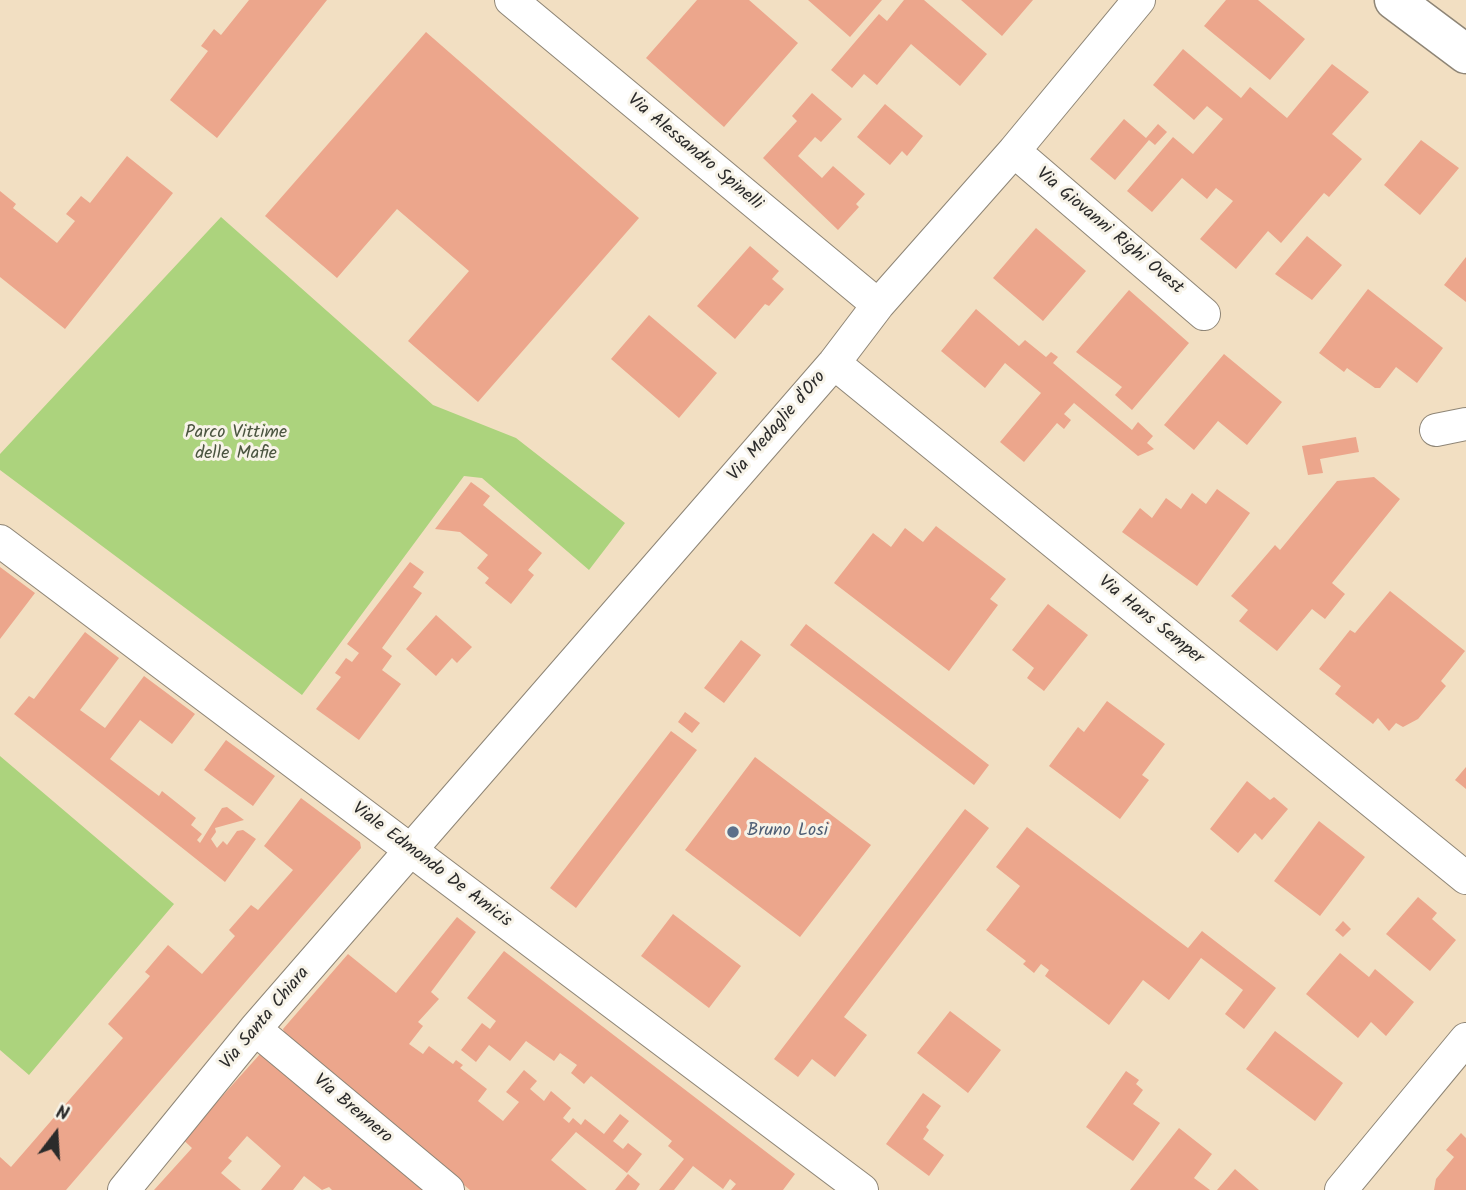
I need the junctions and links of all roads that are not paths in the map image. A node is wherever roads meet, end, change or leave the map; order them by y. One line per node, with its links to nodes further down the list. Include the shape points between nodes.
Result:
1 (511, 0): 6 (street, Via Alessandro Spinelli)
2 (1139, 0): 5 (street, Via Medaglie d'Oro)
3 (1394, 0): 4 (street)
4 (1466, 54)
5 (1014, 151): 6 (street, Via Medaglie d'Oro); 7 (street, Via Giovanni Righi Ovest)
6 (878, 305): 8 (street, Via Medaglie d'Oro)
7 (1204, 314)
8 (834, 363): 10 (street, Via Medaglie d'Oro); 11 (street, Via Hans Semper)
9 (0, 541): 10 (street, Viale Edmondo De Amicis)
10 (412, 851): 12 (street, Via Santa Chiara); 16 (street, Viale Edmondo De Amicis)
11 (1466, 878)
12 (256, 1030): 14 (street, Via Santa Chiara); 15 (street, Via Brennero)
13 (1466, 1039): 17 (street)
14 (124, 1190)
15 (448, 1190)
16 (862, 1190)
17 (1341, 1190)

